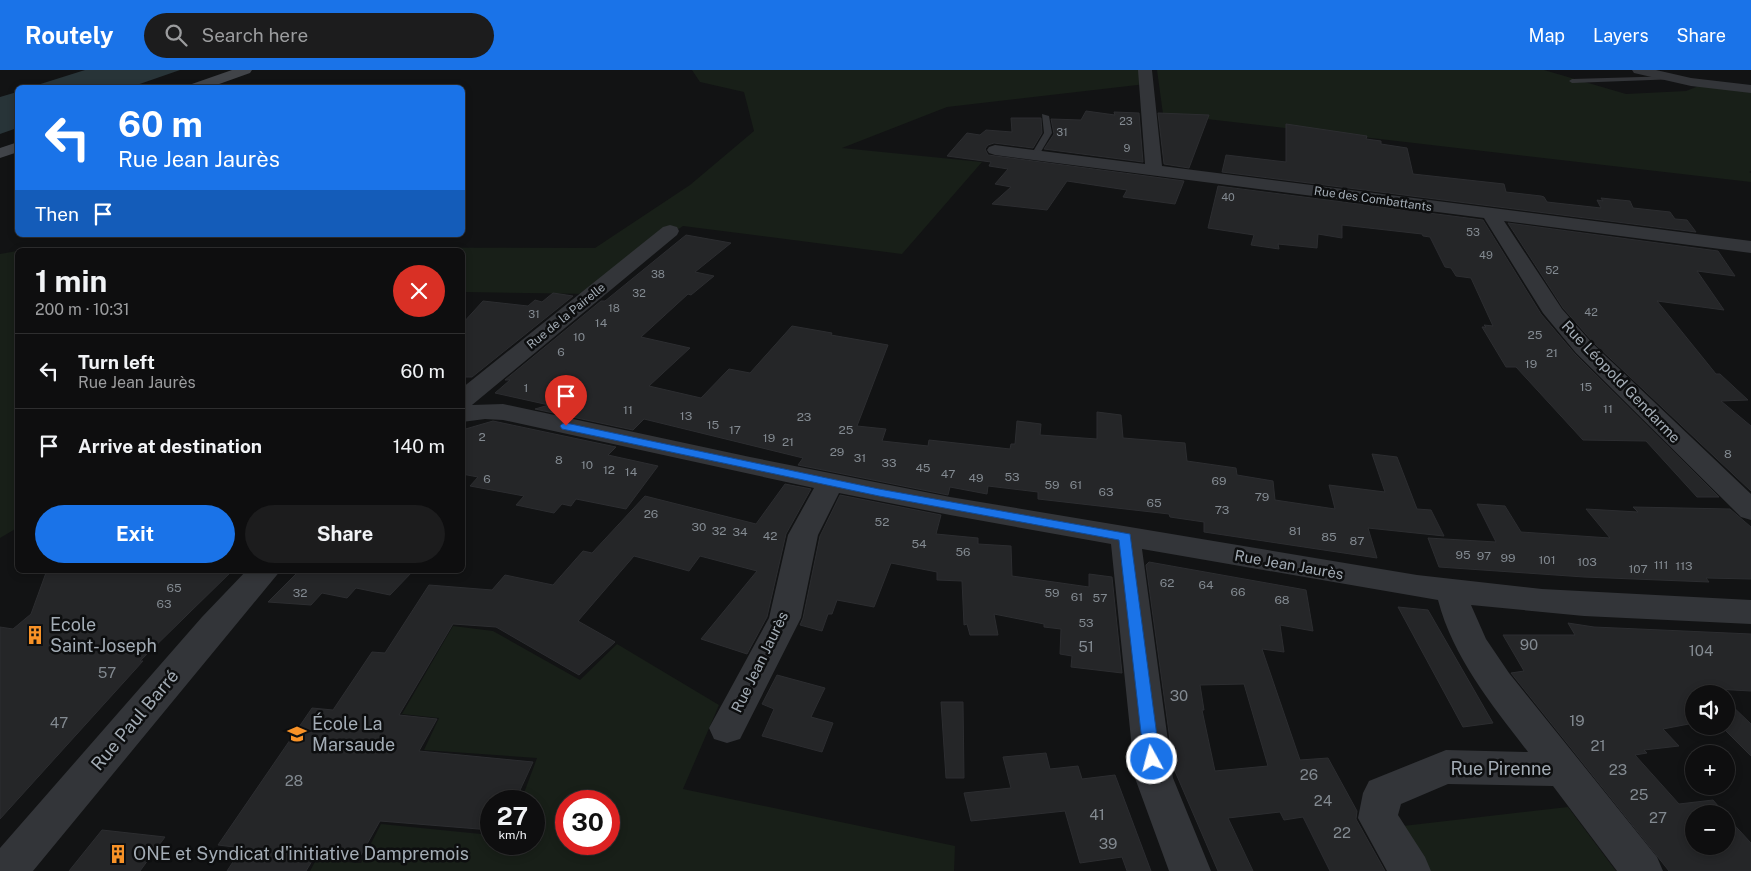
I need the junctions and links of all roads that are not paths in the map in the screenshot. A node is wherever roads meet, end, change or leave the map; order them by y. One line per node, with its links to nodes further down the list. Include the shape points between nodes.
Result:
1 (245, 70): 6 (main road)
2 (1145, 70): 13 (street)
3 (1639, 70): 4 (street)
4 (1675, 78): 5 (lane); 7 (street)
5 (1572, 81)
6 (202, 85)
7 (1751, 89)
8 (1046, 116): 12 (lane, via 1048,133)
9 (15, 148): 11 (main road)
10 (995, 150): 12 (street, Rue des Combattants)
11 (0, 153)
12 (1035, 155): 13 (street, Rue des Combattants)
13 (1154, 170): 14 (street, Rue des Combattants)
14 (1491, 215): 16 (street, Rue des Combattants); 20 (street, Rue Léopold Gendarme, via 1554,313 1584,348)
15 (670, 231): 17 (street, Rue de la Pairelle)
16 (1751, 247)
17 (465, 399)
18 (465, 414): 19 (street, Rue Jean Jaurès, via 503,412)
19 (830, 482): 21 (street, Rue Jean Jaurès); 25 (street, Rue Jean Jaurès, via 803,535 785,618)
20 (1751, 510)
21 (1125, 537): 23 (street, Rue Jean Jaurès); 28 (street, via 1154,778)
22 (261, 573): 27 (street, Rue Paul Barré)
23 (1450, 592): 24 (street, Rue Jean Jaurès, via 1585,605); 26 (street, Rue Pirenne, via 1454,608 1474,648)
24 (1751, 612)
25 (727, 728)
26 (1562, 770): 29 (street, Rue Pirenne, via 1446,768 1383,793 1378,818); 30 (street, Rue Pirenne)
27 (7, 871)
28 (1190, 871)
29 (1410, 871)
30 (1642, 871)

